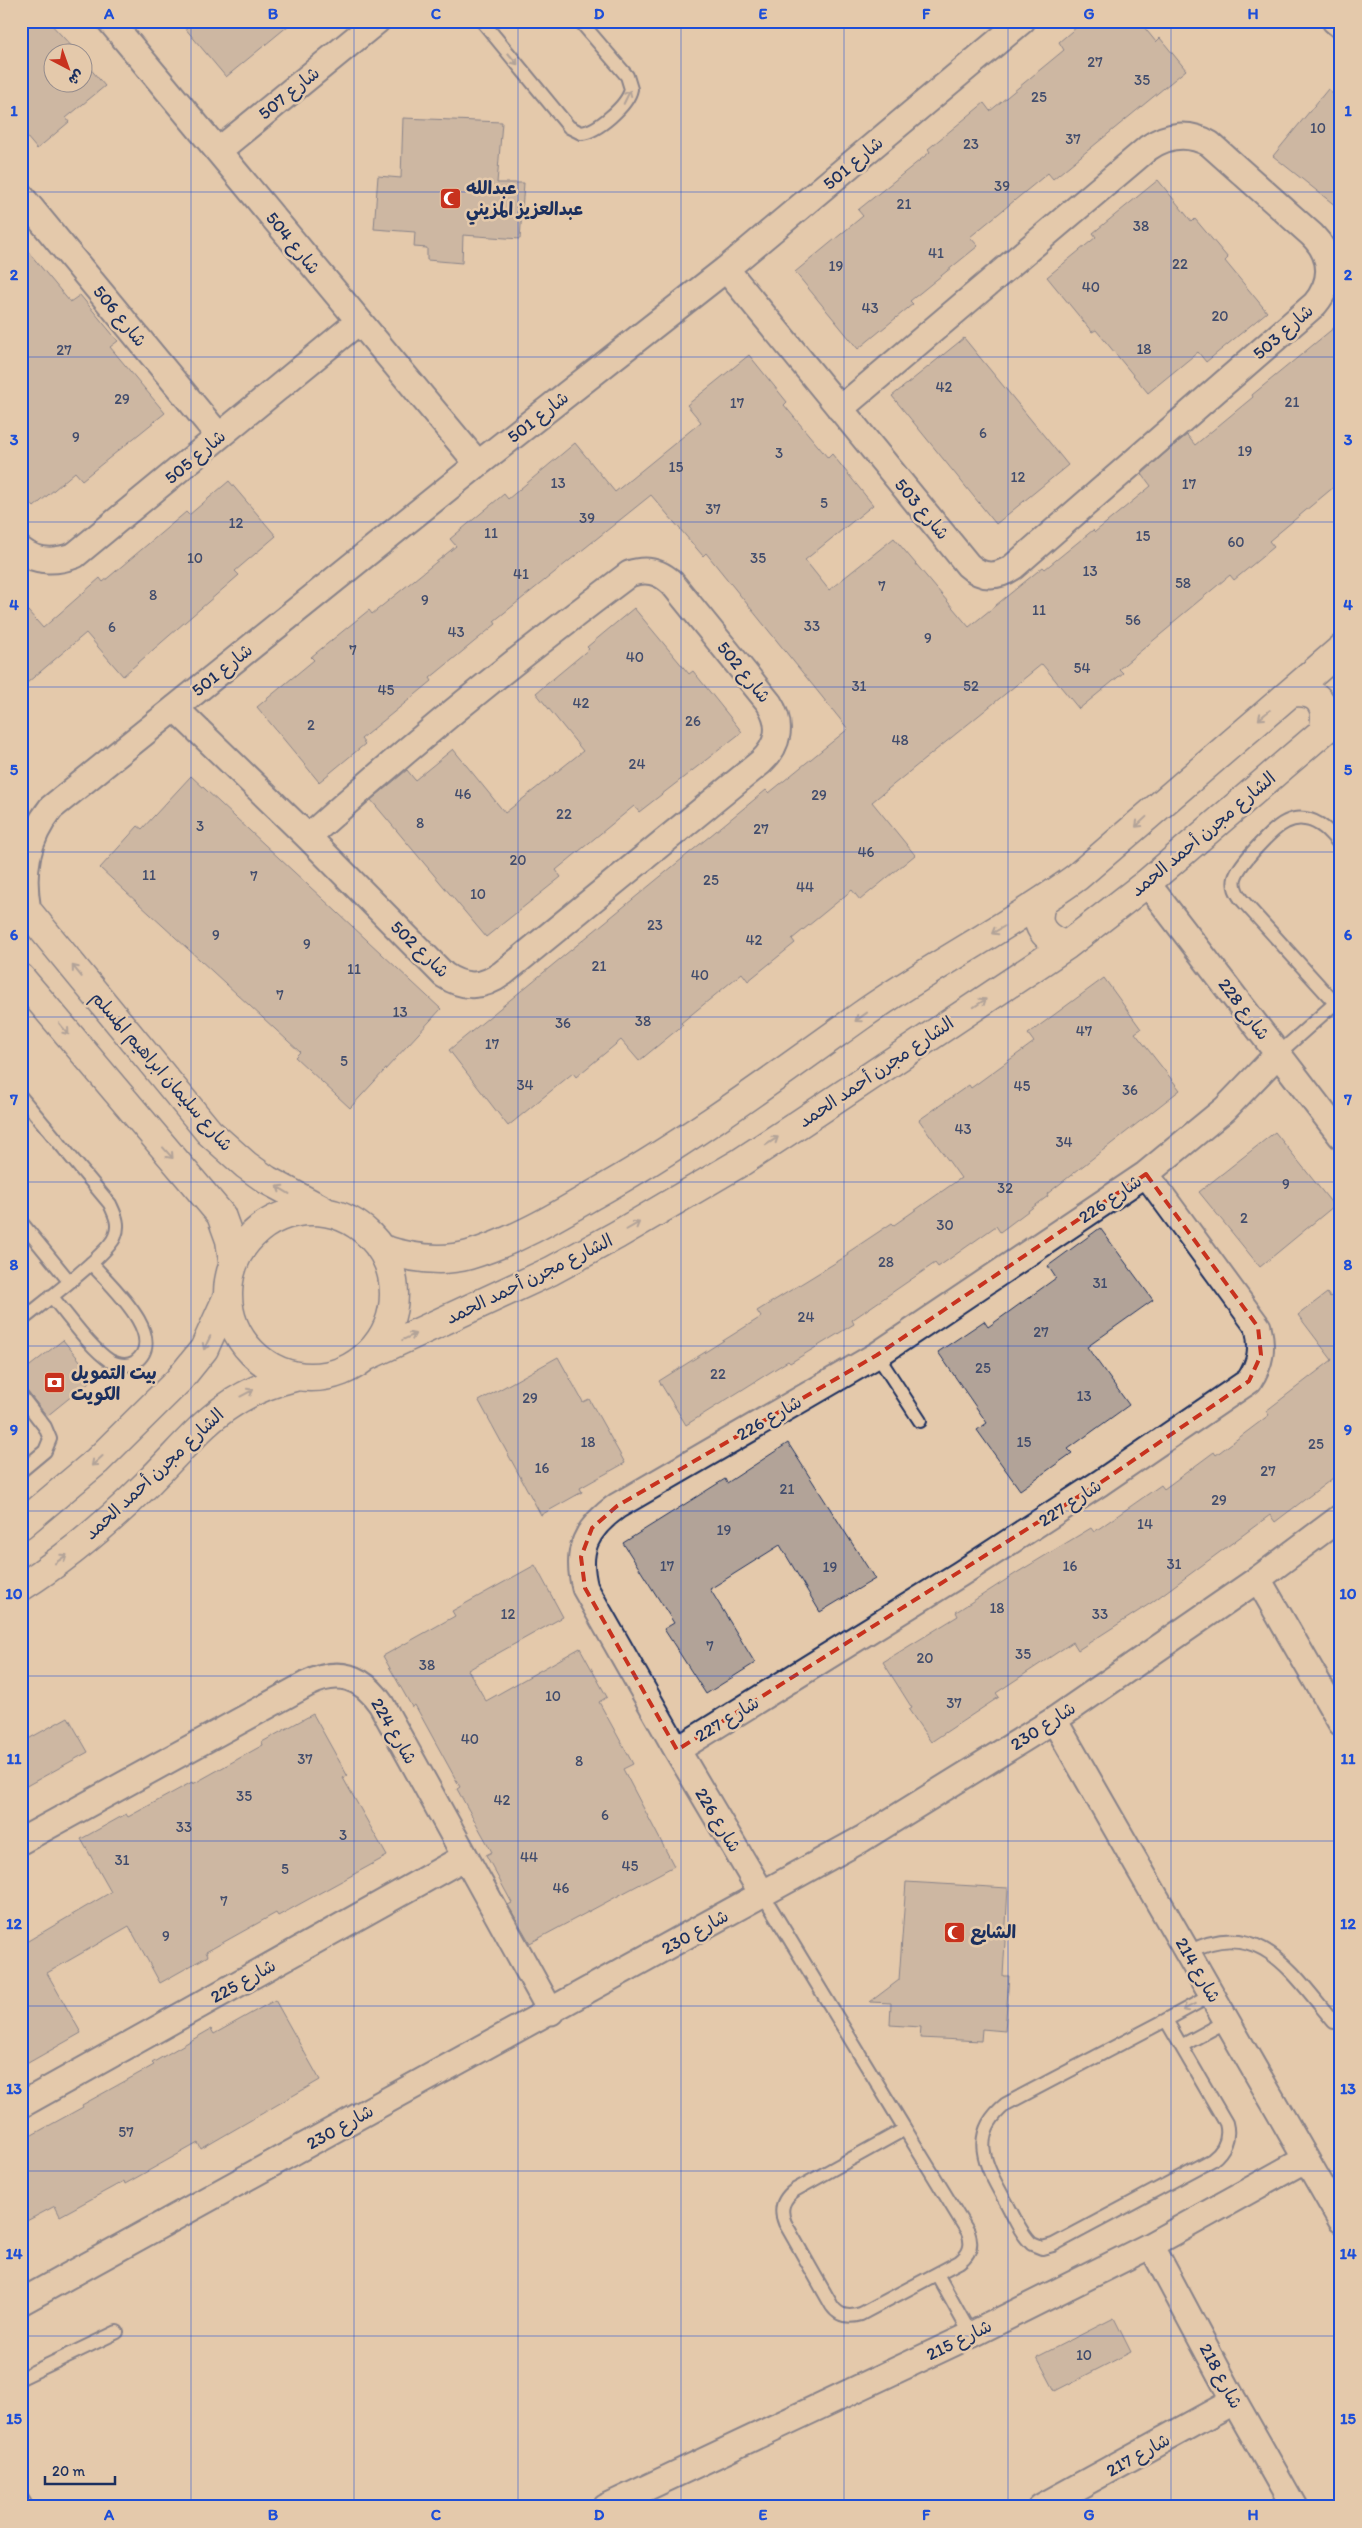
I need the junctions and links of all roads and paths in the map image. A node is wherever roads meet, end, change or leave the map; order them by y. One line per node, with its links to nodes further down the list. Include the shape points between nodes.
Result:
1 (110, 21): 8 (street, شارع 504)
2 (482, 21): 3 (lane, one-way to 3, via 569,126 581,133 595,129 623,105 631,89 627,76)
3 (580, 21)
4 (1022, 21): 10 (street, شارع 501)
5 (1335, 21): 7 (street)
6 (361, 26): 8 (street, شارع 507)
7 (1341, 26)
8 (218, 151): 11 (street, شارع 504)
9 (21, 196): 13 (street, شارع 506)
10 (726, 270): 12 (street, شارع 503); 14 (street, شارع 501)
11 (358, 322): 13 (street, شارع 505); 14 (street, شارع 504)
12 (840, 409): 12 (street, شارع 503, via 968,564 980,573 996,575 1013,566 1315,304 1324,294 1328,282 1327,256 1312,234 1210,144 1192,136 1170,137 1148,148)
13 (219, 436): 15 (street, شارع 505, via 75,555 49,561)
14 (478, 464): 18 (street, شارع 501)
15 (21, 550)
16 (1341, 649): 17 (street)
17 (1290, 693): 19 (street, via 1311,694 1325,709 1326,720); 25 (street, one-way to 25, via 1114,847)
18 (175, 708): 20 (street, شارع 501); 22 (street, شارع 502)
19 (1332, 723): 24 (street, الشارع مجرن أحمد الحمد)
20 (51, 808): 21 (street, شارع 501); 26 (street, شارع 501, via 40,821 27,851 23,880)
21 (21, 818)
22 (308, 837): 22 (street, شارع 502, via 444,974 461,984 480,985 503,973 760,762 775,745 778,723 769,703 672,583 660,573 637,571 546,636 465,701)
23 (1341, 846): 29 (lane, via 1314,821 1296,818 1272,833 1241,866 1234,879 1241,899)
24 (1147, 883): 27 (street, الشارع مجرن أحمد الحمد); 30 (street, شارع 228)
25 (1042, 903): 27 (street, via 1038,916 1042,930 1052,940); 36 (street, one-way to 36, via 900,990 695,1133 568,1210 467,1255 424,1259)
26 (25, 907): 34 (street, شارع سليمان ابراهيم المسلم, one-way to 26, via 267,1180 209,1132)
27 (1067, 945): 44 (street, الشارع مجرن أحمد الحمد, one-way to 27, via 551,1271 682,1198)
28 (21, 978): 37 (street, one-way to 37, via 217,1210 230,1240)
29 (1338, 1001): 30 (lane)
30 (1278, 1054): 32 (street, شارع 228); 33 (street, شارع 226, via 1225,1109)
31 (21, 1097): 38 (lane, via 110,1204 118,1220 115,1237)
32 (1341, 1136)
33 (1146, 1174): 43 (street, شارع 226); 55 (street, شارع 227, via 1258,1327 1261,1355 1249,1381 1100,1484)
34 (326, 1212): 36 (street, via 348,1219 367,1232); 37 (street, via 298,1211 271,1220 249,1238)
35 (21, 1222): 39 (lane)
36 (382, 1249): 44 (street, via 392,1271 395,1295 391,1318)
37 (233, 1261): 41 (street)
38 (91, 1263): 39 (lane); 40 (lane, via 143,1327 146,1345 132,1364 123,1366 108,1360)
39 (69, 1281): 40 (lane)
40 (51, 1296): 42 (lane)
41 (227, 1298): 45 (street, via 230,1317 248,1350 269,1366); 50 (street, one-way to 50, via 204,1349 179,1380 98,1461)
42 (21, 1321)
43 (877, 1356): 47 (lane); 55 (street, شارع 226, via 617,1506 603,1516 584,1542 581,1573 585,1588)
44 (365, 1358): 45 (street, via 344,1371 320,1377)
45 (295, 1377): 52 (street, الشارع مجرن أحمد الحمد, one-way to 45, via 109,1520 216,1413 253,1389)
46 (21, 1396): 48 (lane, via 46,1427 50,1439 45,1451)
47 (920, 1421)
48 (21, 1471)
49 (1341, 1517): 51 (street, شارع 230)
50 (21, 1525)
51 (1258, 1578): 53 (street, شارع 230); 54 (street)
52 (21, 1587)
53 (1054, 1720): 58 (street, شارع 230, via 958,1781); 59 (street, شارع 214)
54 (1341, 1724)
55 (677, 1750): 58 (street, شارع 226)
56 (21, 1841): 57 (street, شارع 224, via 307,1684 334,1675 348,1677 372,1692)
57 (465, 1857): 61 (street, شارع 224); 66 (street, شارع 225)
58 (763, 1895): 61 (street, شارع 230); 67 (lane)
59 (1188, 1952): 60 (street, شارع 214); 64 (lane, via 1221,1940 1256,1943 1284,1964)
60 (1212, 1995): 62 (lane, one-way to 62); 63 (street, شارع 214)
61 (551, 2012): 72 (street, شارع 230)
62 (1166, 2020): 65 (lane); 65 (lane, via 1006,2104 990,2121 983,2143 986,2166 1032,2244 1042,2248 1053,2245 1212,2160 1222,2150 1227,2137 1226,2123)
63 (1226, 2021): 65 (lane); 68 (street, شارع 214)
64 (1334, 2022)
65 (1181, 2046)
66 (21, 2105)
67 (906, 2129): 71 (lane, via 970,2239 971,2246 965,2258); 71 (lane, via 795,2190 787,2196 781,2214 807,2264 841,2315 860,2314)
68 (1306, 2160): 69 (street, شارع 214); 70 (street, شارع 215)
69 (1341, 2220)
70 (1151, 2245): 74 (street, شارع 215); 76 (street, شارع 218)
71 (937, 2274): 74 (lane)
72 (21, 2302)
73 (117, 2332): 75 (lane)
74 (971, 2335): 79 (street, شارع 215)
75 (21, 2378)
76 (1234, 2401): 80 (street, شارع 217); 81 (street, شارع 218)
77 (21, 2497): 78 (lane)
78 (27, 2507)
79 (606, 2507)
80 (1041, 2507)
81 (1294, 2507)

